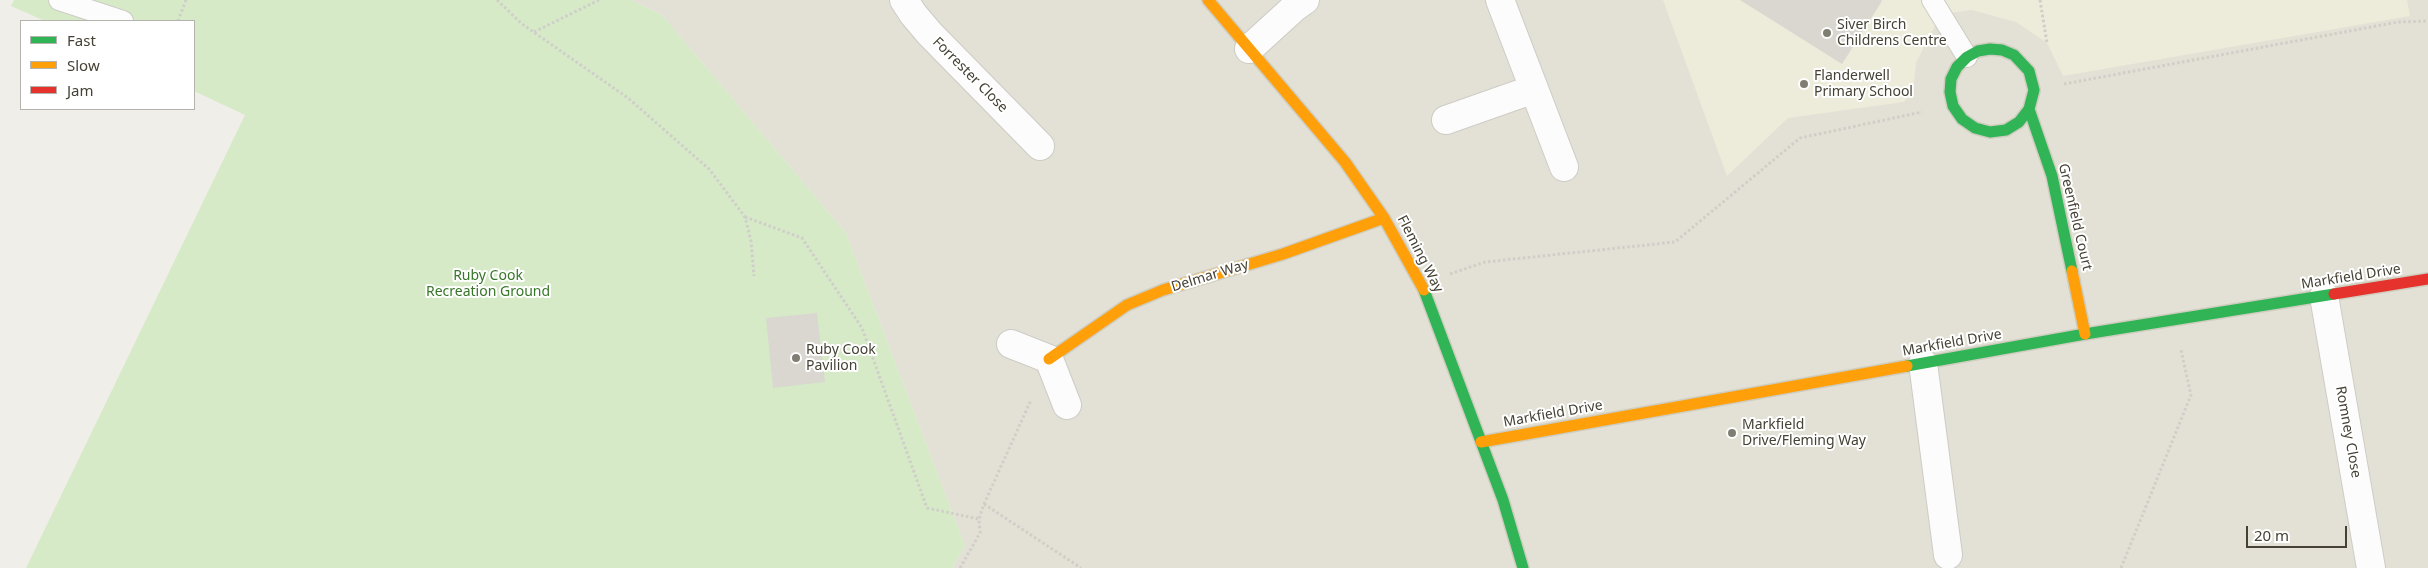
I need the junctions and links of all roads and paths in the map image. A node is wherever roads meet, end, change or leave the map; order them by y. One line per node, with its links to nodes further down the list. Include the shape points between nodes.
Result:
1 (58, 0): 10 (lane)
2 (186, 0): 11 (path)
3 (497, 0): 13 (path)
4 (600, 0): 13 (path)
5 (904, 0): 21 (street, Forrester Close, via 930,34)
6 (1208, 0): 14 (street, Fleming Way)
7 (1305, 0): 14 (street)
8 (1500, 0): 16 (street)
9 (1932, 0): 15 (lane)
10 (120, 20)
11 (178, 20)
12 (2428, 22): 17 (path, via 2398,22)
13 (534, 32): 23 (path, via 628,98 687,148 709,169)
14 (1249, 49): 24 (street, Fleming Way, via 1346,162)
15 (1967, 56): 17 (street, via 1990,49 2014,55 2029,71); 18 (street, via 1952,79)
16 (1534, 88): 20 (street); 22 (street)
17 (2034, 90): 19 (street)
18 (1953, 106): 19 (street, via 1974,128 1990,132 2006,130 2019,122); 27 (path, via 1800,138 1675,242 1485,262)
19 (2029, 109): 30 (street, Greenfield Court, via 2052,176)
20 (1446, 120)
21 (1040, 146)
22 (1564, 167)
23 (745, 217): 25 (path); 37 (path, via 802,238 862,328 927,508)
24 (1384, 218): 27 (street, Fleming Way); 32 (street, Delmar Way, via 1284,254 1163,290 1127,306)
25 (754, 276)
26 (2428, 279): 28 (street, Markfield Drive)
27 (1421, 284): 35 (street, Fleming Way)
28 (2324, 296): 29 (street, Markfield Drive); 43 (street, Romney Close)
29 (2174, 320): 30 (street, Markfield Drive); 42 (path, via 2190,395)
30 (2085, 334): 33 (street, Markfield Drive)
31 (1011, 344): 32 (street)
32 (1049, 359): 34 (street); 36 (path)
33 (1923, 363): 35 (street, Markfield Drive); 38 (street)
34 (1068, 405)
35 (1482, 442): 41 (street, Fleming Way, via 1504,500)
36 (984, 504): 37 (path); 40 (path)
37 (979, 519): 39 (path, via 980,533)
38 (1948, 555)
39 (960, 568)
40 (1081, 568)
41 (1524, 568)
42 (2122, 568)
43 (2371, 568)

